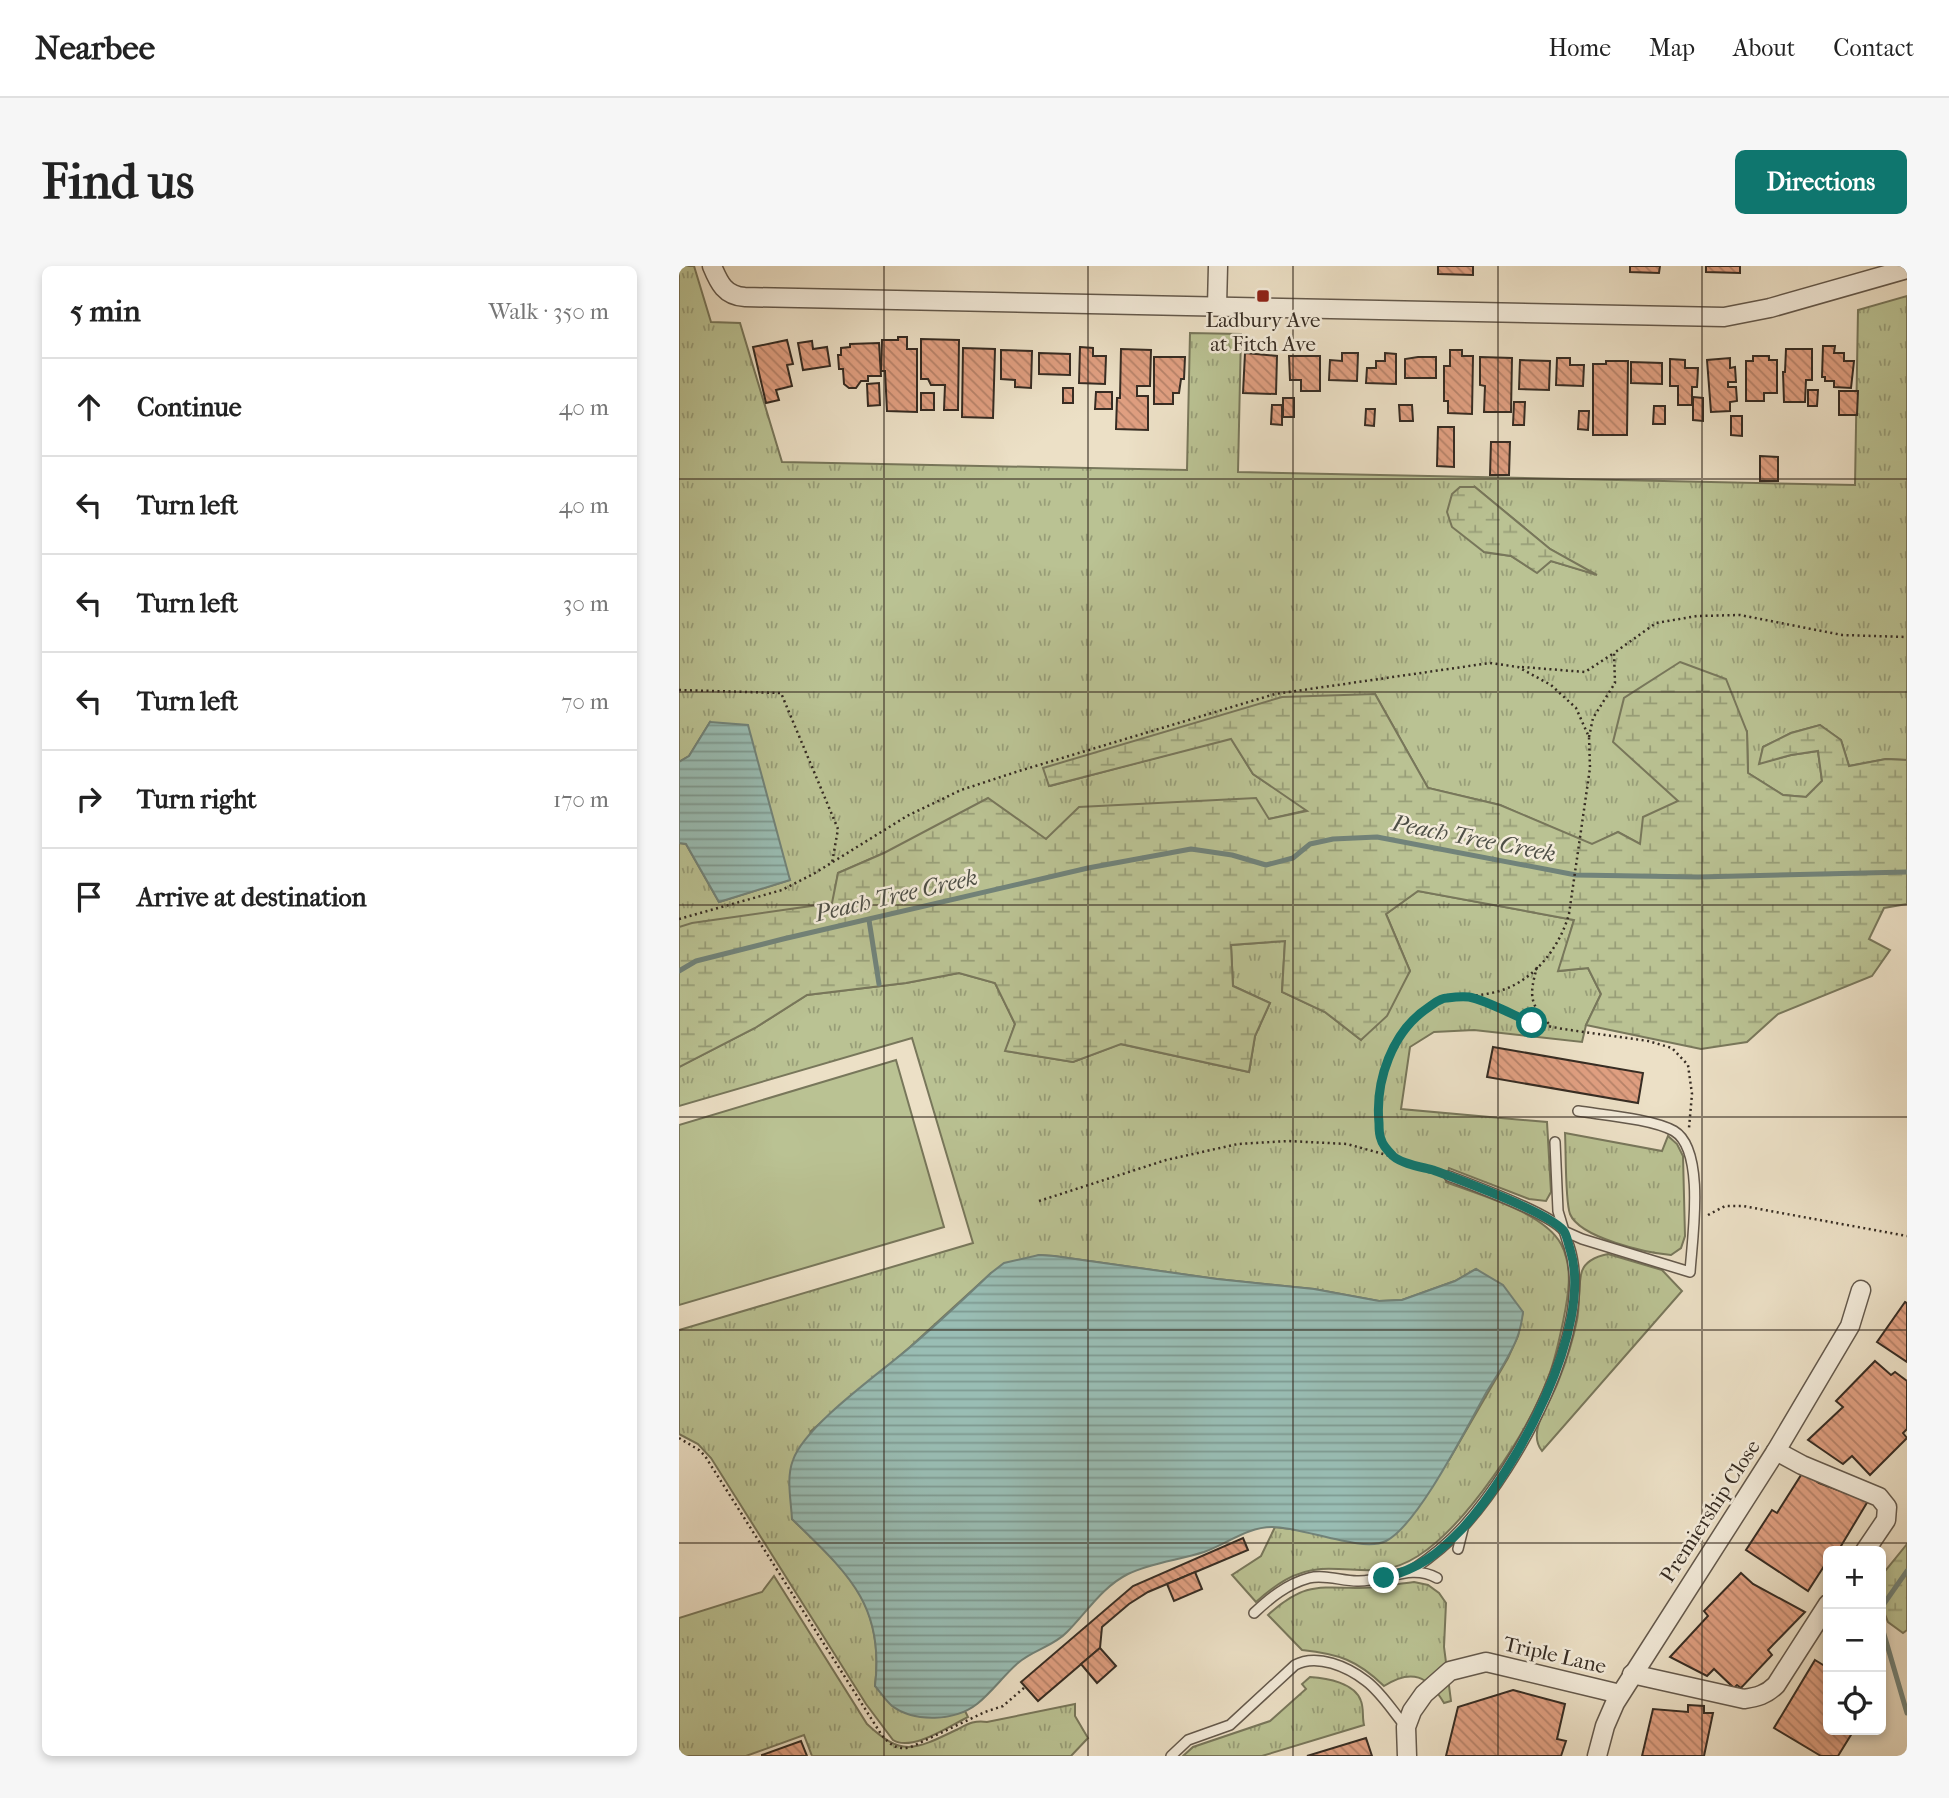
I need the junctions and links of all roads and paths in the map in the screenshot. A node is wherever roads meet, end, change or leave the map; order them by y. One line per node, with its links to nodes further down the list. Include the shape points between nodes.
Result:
1 (712, 266): 4 (street, via 723,289 737,297)
2 (1218, 266): 4 (street)
3 (1907, 269): 4 (street, via 1724,317)
4 (1217, 306)
5 (1907, 637): 6 (path, via 1842,635 1740,615 1696,616 1656,623)
6 (1614, 653): 7 (path, via 1585,672); 9 (path, via 1615,683 1593,718)
7 (1518, 667): 9 (path, via 1551,685 1576,708); 10 (path, via 1490,663 1275,694 961,790 907,816)
8 (679, 690): 10 (path, via 781,693 838,829)
9 (1589, 737): 12 (path, via 1590,768 1569,914 1553,951)
10 (832, 863): 11 (path, via 782,890)
11 (679, 919)
12 (1537, 967): 13 (path, via 1515,986); 14 (path, via 1531,991 1537,1012)
13 (1469, 997): 14 (path); 18 (path, via 1443,998 1422,1012 1389,1056 1379,1084 1378,1113 1380,1139)
14 (1552, 1027): 17 (path, via 1672,1048 1688,1065 1692,1094)
15 (1578, 1111): 17 (lane, via 1653,1124 1675,1132)
16 (1555, 1142): 22 (lane, via 1558,1211)
17 (1687, 1147): 21 (lane, via 1692,1166)
18 (1394, 1157): 19 (path); 20 (path, via 1347,1144 1288,1140 1238,1144 1166,1160)
19 (1449, 1176): 22 (lane, via 1538,1213)
20 (1039, 1201)
21 (1693, 1228): 22 (lane, via 1690,1272); 23 (path, via 1706,1216 1734,1206)
22 (1564, 1230): 27 (lane, via 1575,1288 1556,1373 1520,1447)
23 (1907, 1236)
24 (1861, 1290): 26 (street, Premiership Close, via 1850,1326)
25 (679, 1438): 35 (path, via 705,1456 892,1745 911,1747 997,1710)
26 (1776, 1451): 28 (street, via 1879,1497 1887,1507 1886,1520); 34 (street, Premiership Close)
27 (1464, 1527): 29 (lane); 30 (lane)
28 (1868, 1546)
29 (1458, 1549)
30 (1411, 1571): 31 (lane); 33 (lane, via 1358,1581 1310,1577 1287,1587)
31 (1437, 1578)
32 (1825, 1609): 34 (street, via 1776,1685 1757,1697 1744,1699)
33 (1254, 1613)
34 (1632, 1674): 36 (street, Premiership Close)
35 (1025, 1687)
36 (1621, 1694): 37 (street, Triple Lane, via 1486,1662 1450,1671 1424,1694); 40 (street, Premiership Close)
37 (1409, 1718): 38 (lane, via 1366,1681 1333,1663 1303,1660 1230,1725 1188,1740); 39 (street)
38 (1171, 1756)
39 (1407, 1756)
40 (1597, 1756)

